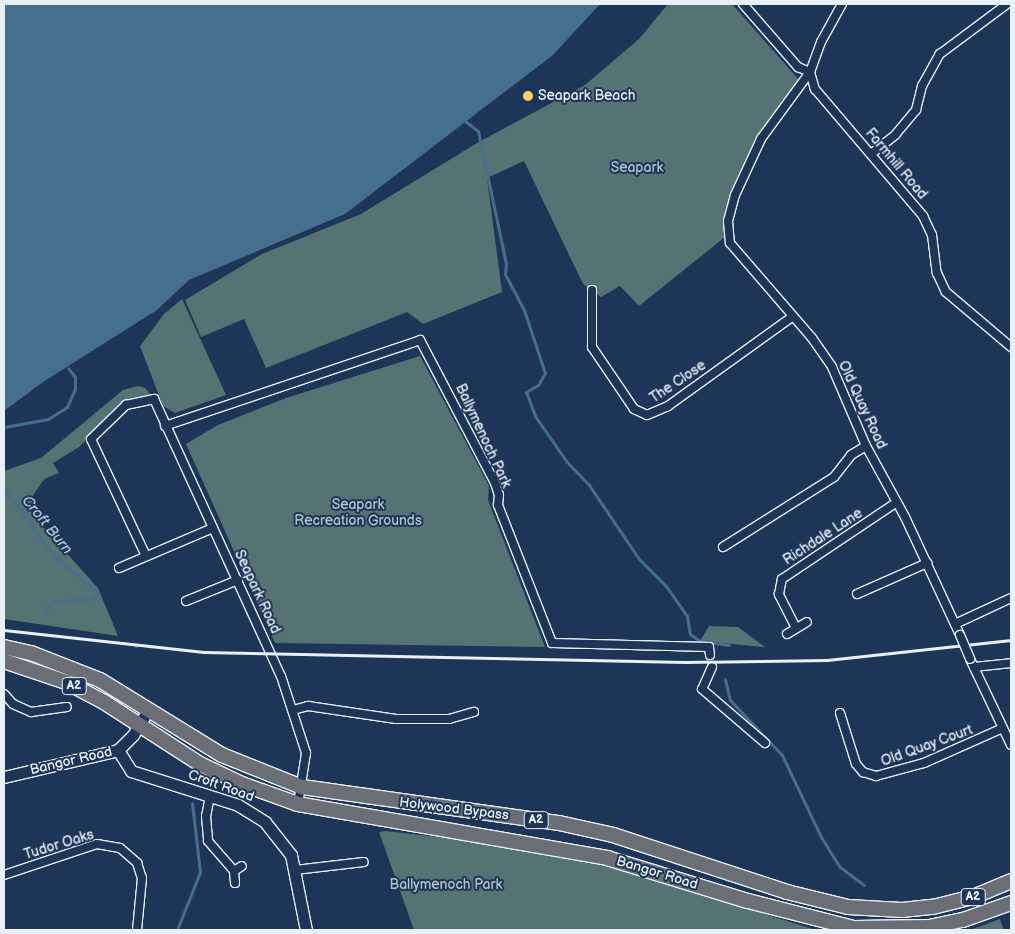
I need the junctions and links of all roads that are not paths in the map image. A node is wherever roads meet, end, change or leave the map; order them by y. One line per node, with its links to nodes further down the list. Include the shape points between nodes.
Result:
1 (743, 4): 4 (street, via 798,67)
2 (842, 4): 4 (street, Old Quay Road, via 821,42)
3 (1008, 4): 5 (street, via 940,54 922,86 916,110 895,135)
4 (810, 72): 5 (street, Farmhill Road, via 815,89); 7 (street, Old Quay Road, via 761,139 735,195 728,221 730,243 735,252)
5 (871, 154): 8 (street, Farmhill Road, via 927,222 937,273 946,292)
6 (592, 290): 7 (street, The Close, via 592,347 634,409 647,415 668,406)
7 (792, 317): 10 (street, Old Quay Road, via 832,367)
8 (1011, 347)
9 (165, 426): 12 (street, Seapark Road); 14 (street, Seapark Road, via 154,399 126,406 91,439); 26 (street, Ballymenoch Park, via 420,340 494,483 499,495 498,505 552,643 710,647)
10 (866, 446): 11 (street, Old Quay Road); 13 (street, via 851,455 834,477)
11 (897, 502): 15 (street, Old Quay Road); 23 (street, Richdale Lane, via 782,579 779,594)
12 (213, 528): 14 (street); 17 (street, Seapark Road)
13 (723, 546)
14 (146, 556): 16 (street)
15 (927, 563): 18 (street); 22 (street, Old Quay Road)
16 (119, 568)
17 (238, 580): 20 (street); 35 (street, Seapark Road)
18 (857, 594)
19 (1011, 598): 22 (street)
20 (186, 601)
21 (807, 622): 23 (street)
22 (955, 624): 30 (street, Old Quay Road, bridge)
23 (796, 628): 24 (street)
24 (787, 634)
25 (4, 647): 34 (highway, Holywood Bypass / A2, via 83,672)
26 (710, 656)
27 (4, 660): 40 (highway, A2, via 66,682)
28 (1011, 663): 30 (street)
29 (712, 668): 43 (street, via 702,690)
30 (974, 668): 42 (street, Old Quay Road)
31 (4, 694): 36 (street, via 24,710)
32 (48, 701): 36 (street)
33 (67, 707): 36 (street)
34 (148, 710): 40 (street, Bangor Road); 47 (highway, Holywood Bypass / A2, via 237,763)
35 (293, 710): 39 (street, via 308,706 396,719); 47 (street, Seapark Road, via 306,753)
36 (49, 711)
37 (474, 712): 39 (street)
38 (840, 713): 42 (street, Old Quay Court, via 856,764 863,772 876,776 924,763)
39 (465, 716): 41 (street)
40 (138, 726): 45 (street, Bangor Road); 49 (highway, A2, via 179,753 222,775)
41 (467, 726)
42 (1003, 728): 44 (street, Old Quay Road)
43 (765, 742)
44 (1011, 745)
45 (118, 750): 46 (street, Bangor Road); 48 (street, Croft Road, via 131,771)
46 (4, 776)
47 (302, 787): 49 (street, Seapark Road); 58 (highway, Holywood Bypass / A2, via 559,823 660,849 787,892 848,907)
48 (210, 796): 52 (street, via 206,816 208,841); 53 (street, Croft Road, via 238,805 265,822 284,843)
49 (298, 804): 59 (highway, Bangor Road / A2, via 606,858 831,923)
50 (364, 862): 53 (street)
51 (242, 866): 52 (street)
52 (234, 870): 56 (street)
53 (295, 870): 61 (street, Croft Road)
54 (4, 875): 60 (street, Tudor Oaks, via 97,844 120,848 137,863 142,878)
55 (1011, 881): 58 (highway, Holywood Bypass / A2, via 973,897 933,907)
56 (235, 883)
57 (1011, 902): 59 (highway, Bangor Road / A2, via 963,920 929,927)
58 (884, 909): 59 (highway)
59 (884, 928)
60 (137, 930)
61 (306, 930)

